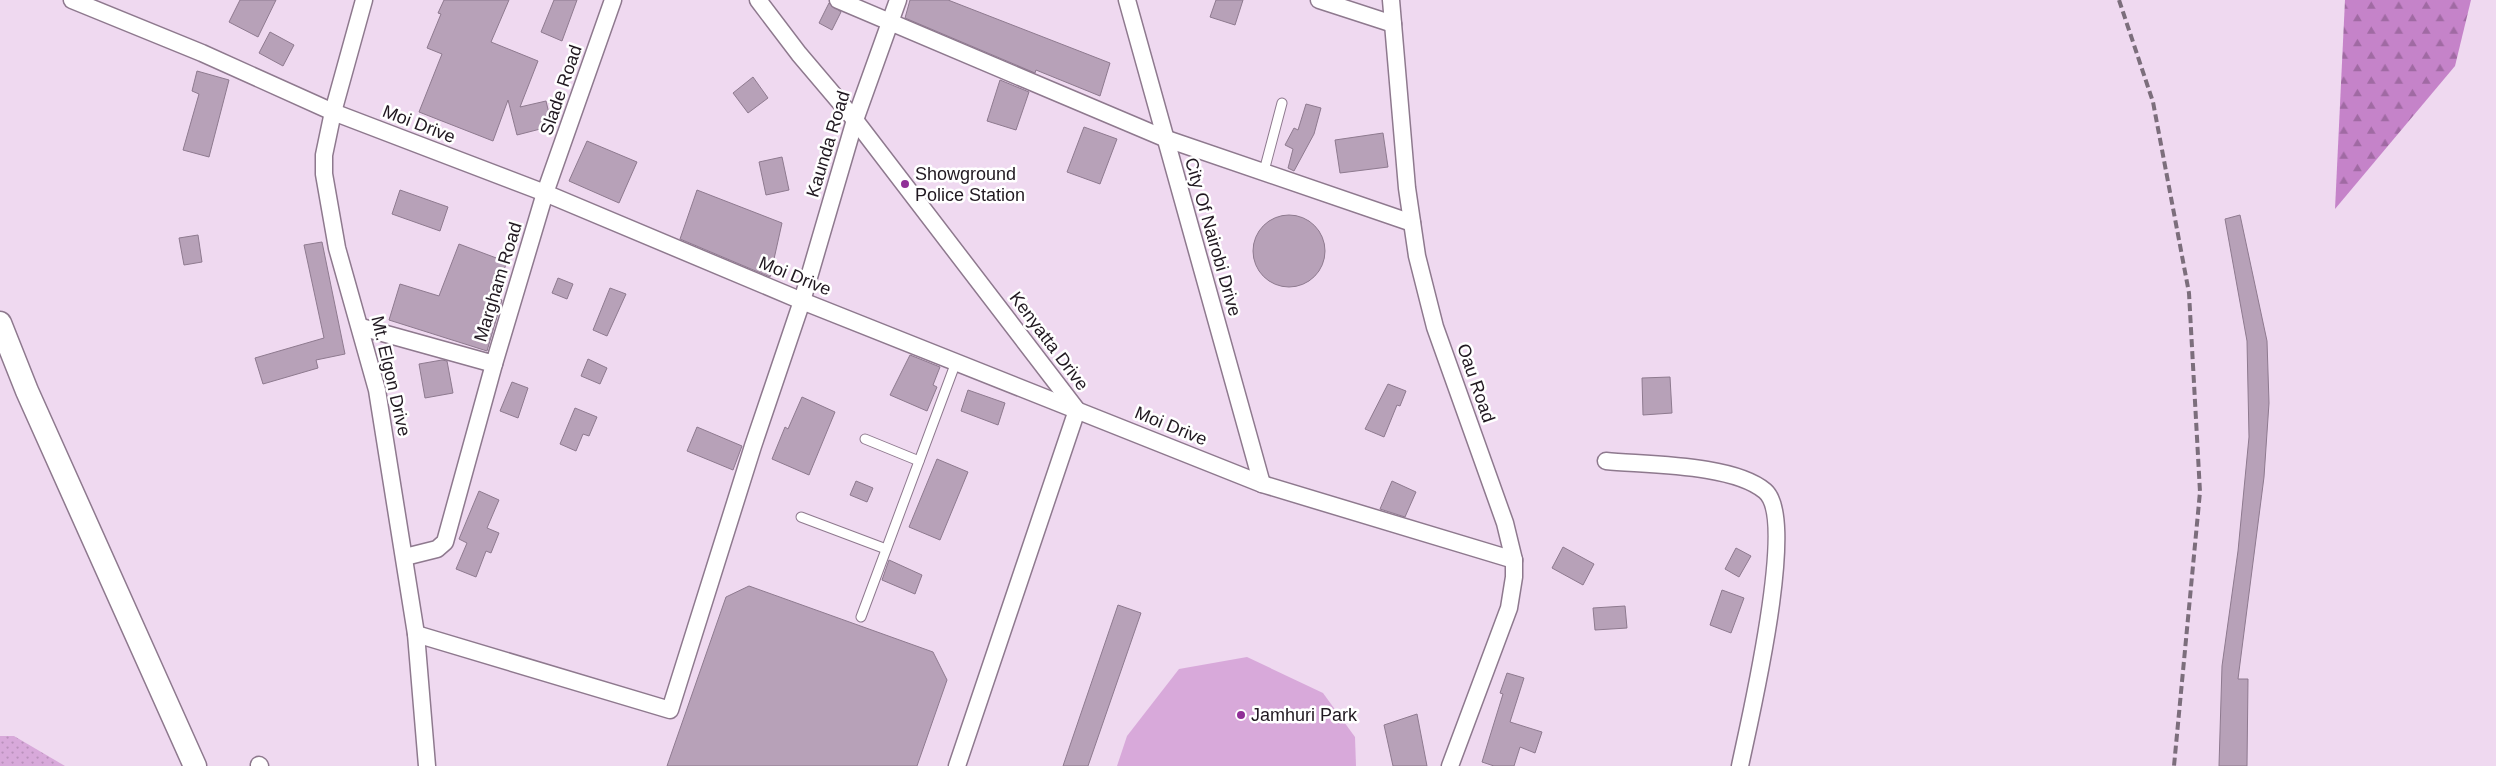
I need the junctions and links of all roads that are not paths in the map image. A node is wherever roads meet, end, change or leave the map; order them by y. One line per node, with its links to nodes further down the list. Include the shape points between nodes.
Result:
1 (72, 0): 13 (street, Moi Drive)
2 (364, 0): 13 (street, Mt. Elgon Drive)
3 (614, 0): 17 (street, Slade Road)
4 (758, 0): 14 (street, Kenyatta Drive)
5 (838, 0): 10 (street)
6 (898, 0): 10 (street, Kaunda Road)
7 (1127, 0): 15 (street, City Of Nairobi Drive)
8 (1319, 0): 11 (street)
9 (1391, 0): 11 (street, Oau Road)
10 (891, 21): 14 (street, Kaunda Road); 15 (street)
11 (1393, 24): 18 (street, Oau Road)
12 (1282, 103): 16 (lane)
13 (333, 112): 17 (street, Moi Drive); 21 (street, Mt. Elgon Drive, via 324,155 324,174 337,248)
14 (855, 120): 19 (street, Kaunda Road); 24 (street, Kenyatta Drive)
15 (1164, 138): 16 (street); 28 (street, City Of Nairobi Drive)
16 (1264, 171): 18 (street)
17 (545, 193): 19 (street, Moi Drive); 23 (street, Margham Road)
18 (1412, 223): 32 (street, Oau Road, via 1416,256 1435,327 1505,523)
19 (802, 301): 22 (street, Moi Drive); 34 (street, Kaunda Road, via 670,710)
20 (0, 323): 35 (street, via 27,391)
21 (361, 327): 23 (street, Margham Road); 31 (street, Mt. Elgon Drive, via 377,390)
22 (956, 362): 24 (street, Moi Drive); 26 (lane)
23 (494, 364): 31 (street, via 445,542 437,549)
24 (1077, 410): 28 (street, Moi Drive); 37 (street, Kenyatta Drive)
25 (865, 439): 26 (lane)
26 (919, 461): 30 (lane)
27 (1606, 461): 39 (street, via 1742,476 1767,492 1772,501 1777,526 1771,603 1754,708)
28 (1262, 484): 32 (street, Moi Drive)
29 (801, 516): 30 (lane)
30 (886, 549): 33 (lane)
31 (404, 557): 34 (street, Mt. Elgon Drive)
32 (1514, 560): 38 (street, Oau Road, via 1509,608)
33 (861, 617)
34 (416, 634): 36 (street, Mt. Elgon Drive)
35 (195, 766)
36 (427, 766)
37 (957, 766)
38 (1450, 766)
39 (1740, 766)

